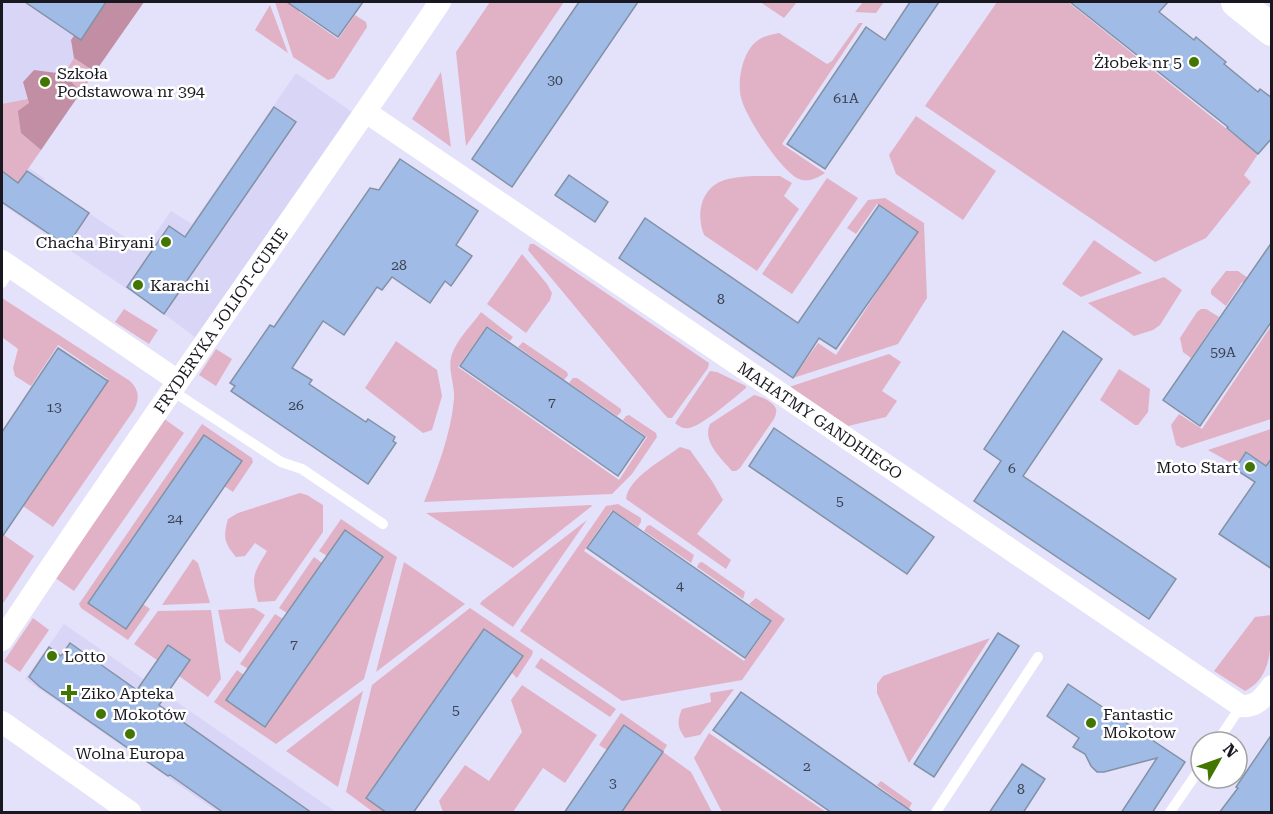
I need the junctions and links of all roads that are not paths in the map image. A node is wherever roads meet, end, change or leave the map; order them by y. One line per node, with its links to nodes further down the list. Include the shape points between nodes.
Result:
1 (440, 2): 4 (street, FRYDERYKA JOLIOT-CURIE)
2 (1237, 2): 3 (street)
3 (1272, 30)
4 (366, 112): 6 (street, FRYDERYKA JOLIOT-CURIE); 11 (street, MAHATMY GANDHIEGO)
5 (5, 271): 6 (street)
6 (175, 386): 7 (lane, via 281,462 302,469); 8 (street, FRYDERYKA JOLIOT-CURIE)
7 (384, 524)
8 (2, 640)
9 (1038, 657): 16 (lane)
10 (1272, 686): 11 (street, via 1255,704)
11 (1241, 706): 13 (lane)
12 (2, 722): 15 (street)
13 (1225, 730)
14 (1189, 784): 17 (lane)
15 (130, 813)
16 (936, 813)
17 (1170, 813)

